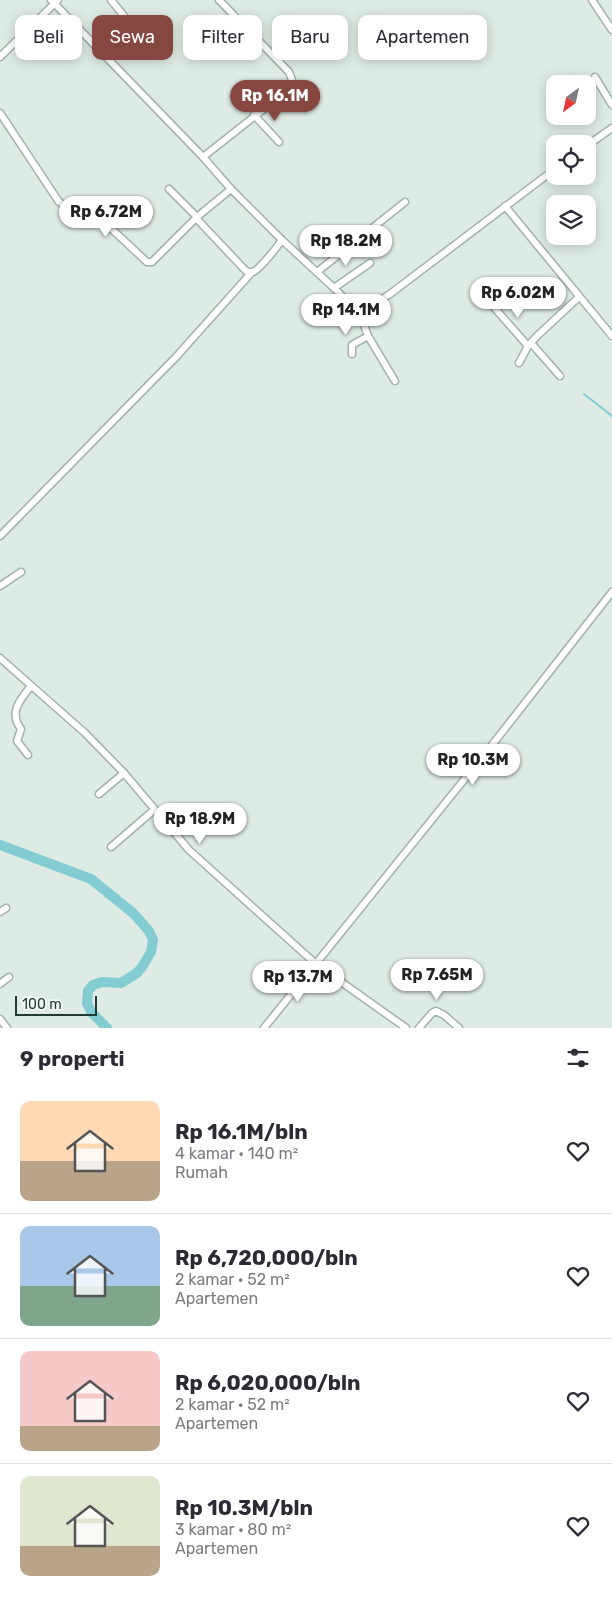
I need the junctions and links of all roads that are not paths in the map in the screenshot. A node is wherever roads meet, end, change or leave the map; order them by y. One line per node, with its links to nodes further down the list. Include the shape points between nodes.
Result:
1 (111, 0): 5 (street)
2 (219, 0): 11 (street, via 292,80 274,101)
3 (592, 0): 6 (street)
4 (55, 1): 7 (street); 15 (street)
5 (123, 15)
6 (612, 30)
7 (0, 57)
8 (596, 79): 9 (street)
9 (612, 105)
10 (0, 113): 21 (street, via 59,202 87,206 147,262 152,262)
11 (254, 115): 14 (street); 15 (street)
12 (612, 128): 13 (street)
13 (596, 140)
14 (279, 142)
15 (203, 157): 18 (street)
16 (546, 176): 20 (street)
17 (169, 189): 21 (street)
18 (231, 189): 21 (street); 22 (street)
19 (405, 202): 25 (street)
20 (505, 206): 27 (street); 29 (street)
21 (196, 217): 24 (street, via 245,270)
22 (282, 240): 24 (street); 25 (street)
23 (370, 263): 26 (street)
24 (252, 272): 37 (street, via 176,357)
25 (318, 272): 26 (street)
26 (334, 288): 29 (street)
27 (579, 298): 31 (street); 32 (street)
28 (492, 305): 32 (street)
29 (360, 314): 30 (street)
30 (368, 336): 33 (street, via 352,345); 36 (street)
31 (612, 336)
32 (530, 344): 34 (street); 35 (street)
33 (352, 354)
34 (519, 363)
35 (560, 376)
36 (395, 381)
37 (0, 536)
38 (21, 572): 39 (street)
39 (0, 586)
40 (612, 592): 50 (street)
41 (0, 658): 42 (street)
42 (32, 686): 43 (street, via 16,713 21,729 17,741); 44 (street)
43 (28, 756)
44 (124, 773): 45 (street); 46 (street)
45 (98, 794)
46 (154, 810): 47 (street); 50 (street, via 189,850)
47 (112, 847)
48 (6, 908): 49 (street)
49 (0, 912)
50 (316, 964): 55 (street); 56 (street)
51 (9, 977): 52 (street)
52 (0, 984)
53 (0, 1019): 54 (street)
54 (7, 1028)
55 (264, 1028)
56 (406, 1028)
57 (419, 1028): 58 (street, via 436,1011)
58 (459, 1028)

